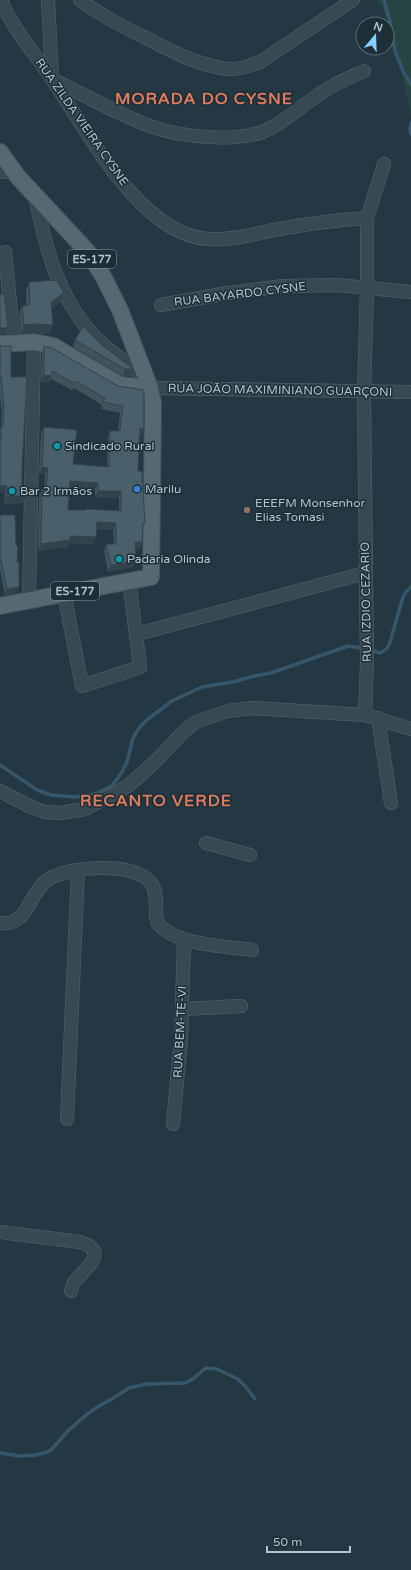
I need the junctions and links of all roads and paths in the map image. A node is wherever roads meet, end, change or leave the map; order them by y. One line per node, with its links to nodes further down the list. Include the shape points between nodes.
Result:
1 (1, 0): 6 (street, RUA ZILDA VIEIRA CYSNE, via 28,46)
2 (48, 0): 6 (street)
3 (80, 0): 4 (street, via 116,23 185,57 220,68 234,69 260,62)
4 (353, 0)
5 (364, 72): 6 (street, via 326,90 271,128 255,134 216,138 150,126)
6 (52, 79): 11 (street, RUA ZILDA VIEIRA CYSNE, via 106,160 133,195 172,228 207,239 233,238 321,222)
7 (0, 152): 9 (main road, ES-177)
8 (384, 164): 11 (street, RUA IZDIO CEZARIO)
9 (7, 172): 10 (main road, ES-177)
10 (35, 195): 18 (main road, ES-177, via 87,251 102,276 120,310); 18 (street, via 48,252 58,280 78,315 99,341)
11 (367, 218): 13 (street, RUA IZDIO CEZARIO)
12 (5, 252): 17 (street)
13 (367, 289): 14 (street, RUA BAYARDO CYSNE); 15 (street, RUA BAYARDO CYSNE, via 337,285 283,286); 20 (street, RUA IZDIO CEZARIO, via 364,393)
14 (411, 292)
15 (161, 305)
16 (34, 342): 17 (main road); 18 (main road, via 53,346 120,384); 23 (street)
17 (7, 344)
18 (147, 382): 19 (street, RUA JOÃO MAXIMINIANO GUARÇONI); 21 (main road, ES-177, via 153,403 151,577)
19 (411, 392)
20 (365, 573): 25 (street); 26 (street, RUA IZDIO CEZARIO, via 366,663)
21 (129, 580): 22 (main road, ES-177); 25 (street)
22 (64, 593): 23 (main road, ES-177); 25 (street, via 82,686 140,668)
23 (29, 600): 24 (main road, ES-177)
24 (0, 606)
25 (137, 634)
26 (371, 717): 27 (street); 28 (street, via 252,708 212,716 196,722 183,732 128,786 85,809 60,813 45,812); 29 (street, RUA IZDIO CEZARIO)
27 (411, 729)
28 (0, 791)
29 (391, 803)
30 (206, 843): 31 (street)
31 (250, 855)
32 (78, 870): 33 (street, via 61,873 47,880 34,894 24,915 8,924); 34 (street, via 112,868 132,871 143,876 154,888 157,922 167,932); 38 (street)
33 (0, 923)
34 (184, 940): 35 (street); 37 (street, RUA BEM-TE-VI)
35 (252, 950)
36 (241, 1006): 37 (street)
37 (182, 1009): 39 (street, RUA BEM-TE-VI)
38 (67, 1119)
39 (173, 1124)
40 (0, 1232): 41 (street, via 88,1245 94,1258 74,1283)
41 (71, 1291)

